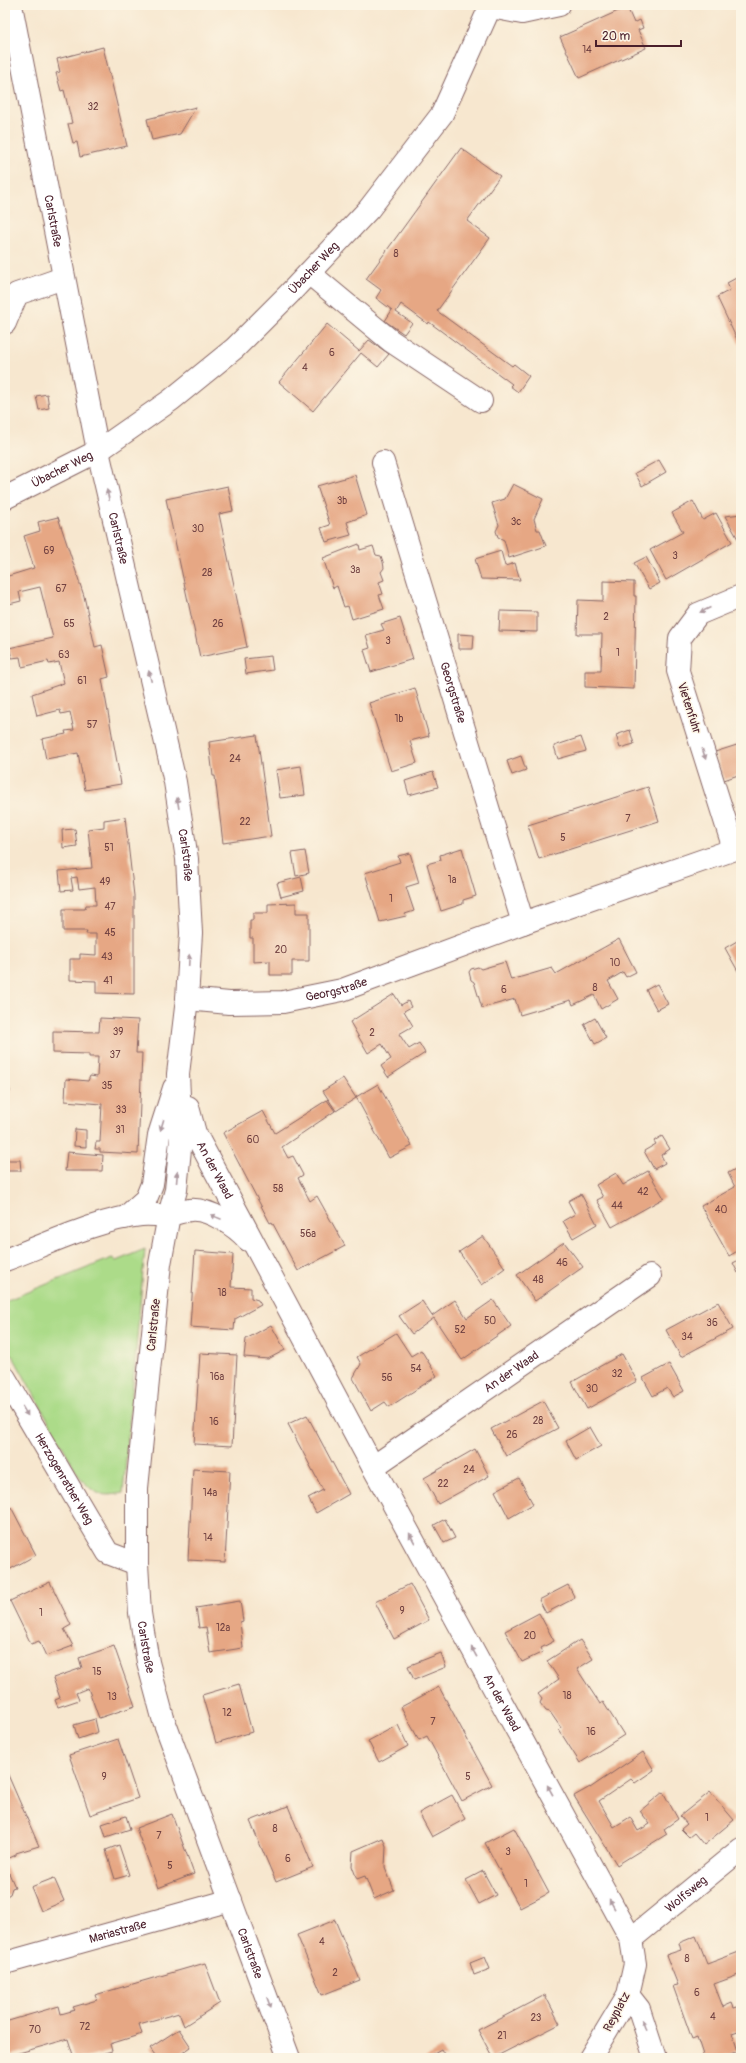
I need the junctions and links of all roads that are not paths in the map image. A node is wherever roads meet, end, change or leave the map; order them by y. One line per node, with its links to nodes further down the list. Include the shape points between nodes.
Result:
1 (11, 5): 5 (street, Carlstraße)
2 (559, 5): 3 (street, Übacher Weg, via 522,13)
3 (491, 6): 4 (street, Übacher Weg, via 442,114 369,209)
4 (309, 273): 7 (street, via 391,341); 8 (street, Übacher Weg, via 235,348 171,400)
5 (63, 278): 6 (street, via 17,294); 8 (street, Carlstraße)
6 (5, 323)
7 (480, 401)
8 (98, 451): 10 (street, Übacher Weg); 14 (street, Carlstraße, one-way to 8, via 191,934 187,859 175,782)
9 (383, 462): 13 (street, Georgstraße)
10 (5, 498)
11 (741, 596): 12 (street, Vietenfuhr, one-way to 12, via 698,614 680,638 678,671)
12 (737, 848): 13 (street, Georgstraße)
13 (523, 923): 14 (street, Georgstraße, via 342,990 283,1002 229,1003)
14 (187, 999): 15 (street, Carlstraße)
15 (178, 1074): 16 (street, Carlstraße, one-way to 15, via 176,1190 181,1139); 17 (street, Carlstraße, one-way to 17, via 159,1135 152,1184 146,1199); 19 (street, An der Waad, via 195,1133)
16 (169, 1215): 17 (street, Carlstraße, via 142,1214); 19 (street, An der Waad, one-way to 16, via 243,1234 224,1220 192,1210); 23 (street, Carlstraße, via 160,1264 137,1488)
17 (125, 1218): 18 (street, Carlstraße)
18 (5, 1260)
19 (265, 1261): 22 (street, An der Waad)
20 (650, 1276): 22 (street, An der Waad)
21 (5, 1378): 23 (street, Herzogenrather Weg, one-way to 23, via 108,1553)
22 (373, 1468): 26 (street, An der Waad, one-way to 22)
23 (137, 1564): 25 (street, Carlstraße, via 140,1613 148,1662 163,1718)
24 (741, 1849): 26 (street, Wolfsweg)
25 (231, 1900): 27 (street, Mariastraße); 29 (street, Carlstraße, one-way to 29)
26 (631, 1939): 28 (street, Reyplatz, via 635,1964)
27 (5, 1963)
28 (628, 1995): 30 (street, Reyplatz); 31 (street, one-way to 28, via 639,2008)
29 (289, 2058)
30 (590, 2058)
31 (655, 2058)

